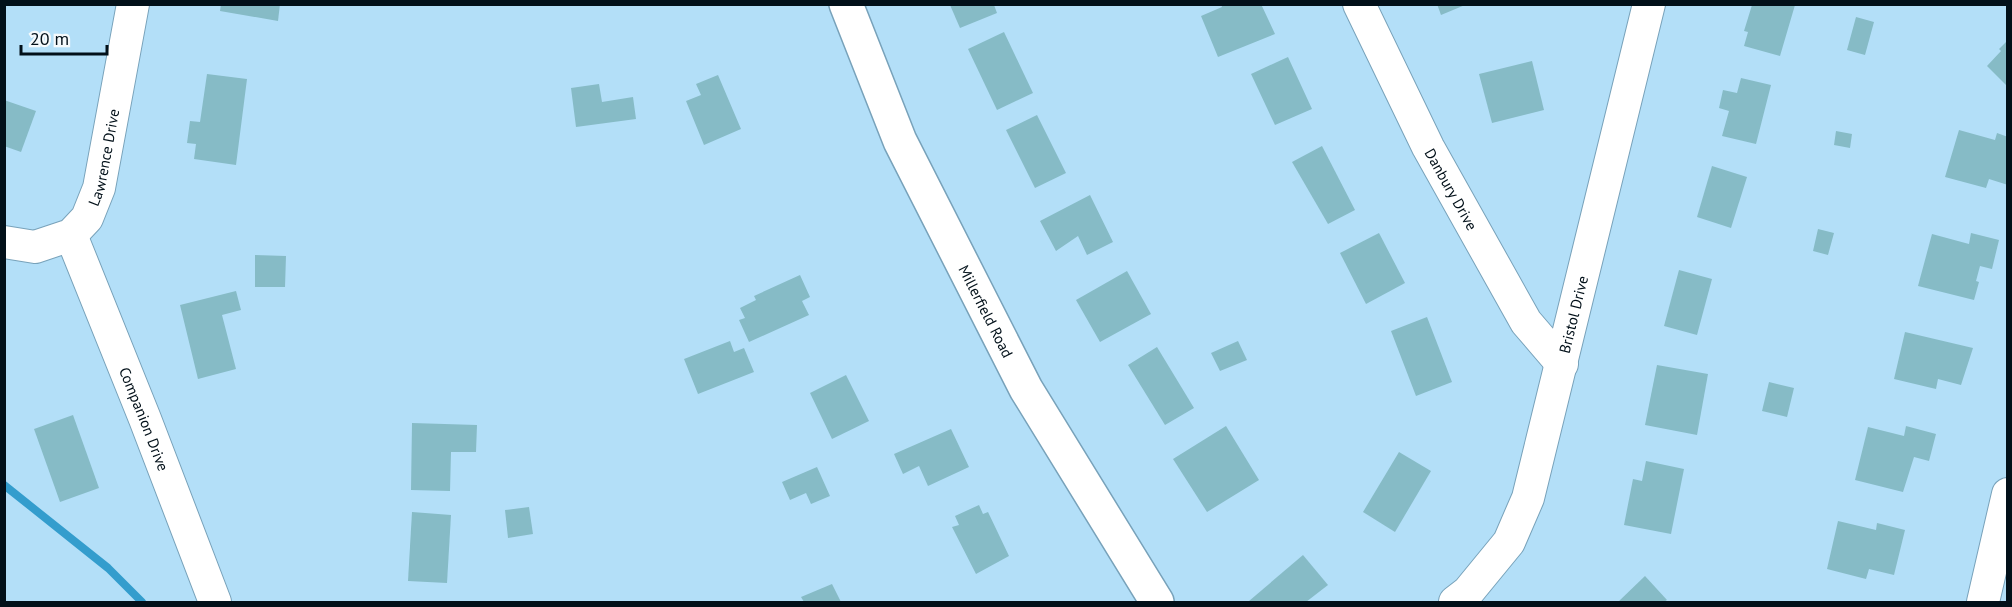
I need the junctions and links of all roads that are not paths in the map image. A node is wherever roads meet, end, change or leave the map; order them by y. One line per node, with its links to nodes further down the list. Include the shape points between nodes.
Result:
1 (133, 4): 5 (street, Lawrence Drive, via 99,188 87,218)
2 (846, 4): 10 (main road, Millerfield Road, via 900,141 1026,389)
3 (1359, 4): 7 (street, Danbury Drive, via 1428,147 1526,322)
4 (1648, 4): 7 (street, Bristol Drive)
5 (71, 235): 6 (street, via 35,247); 9 (street, Companion Drive)
6 (4, 242)
7 (1562, 364): 11 (street, Bristol Drive, via 1528,498 1509,542)
8 (2007, 494): 12 (street)
9 (215, 603)
10 (1157, 603)
11 (1455, 603)
12 (1983, 603)

